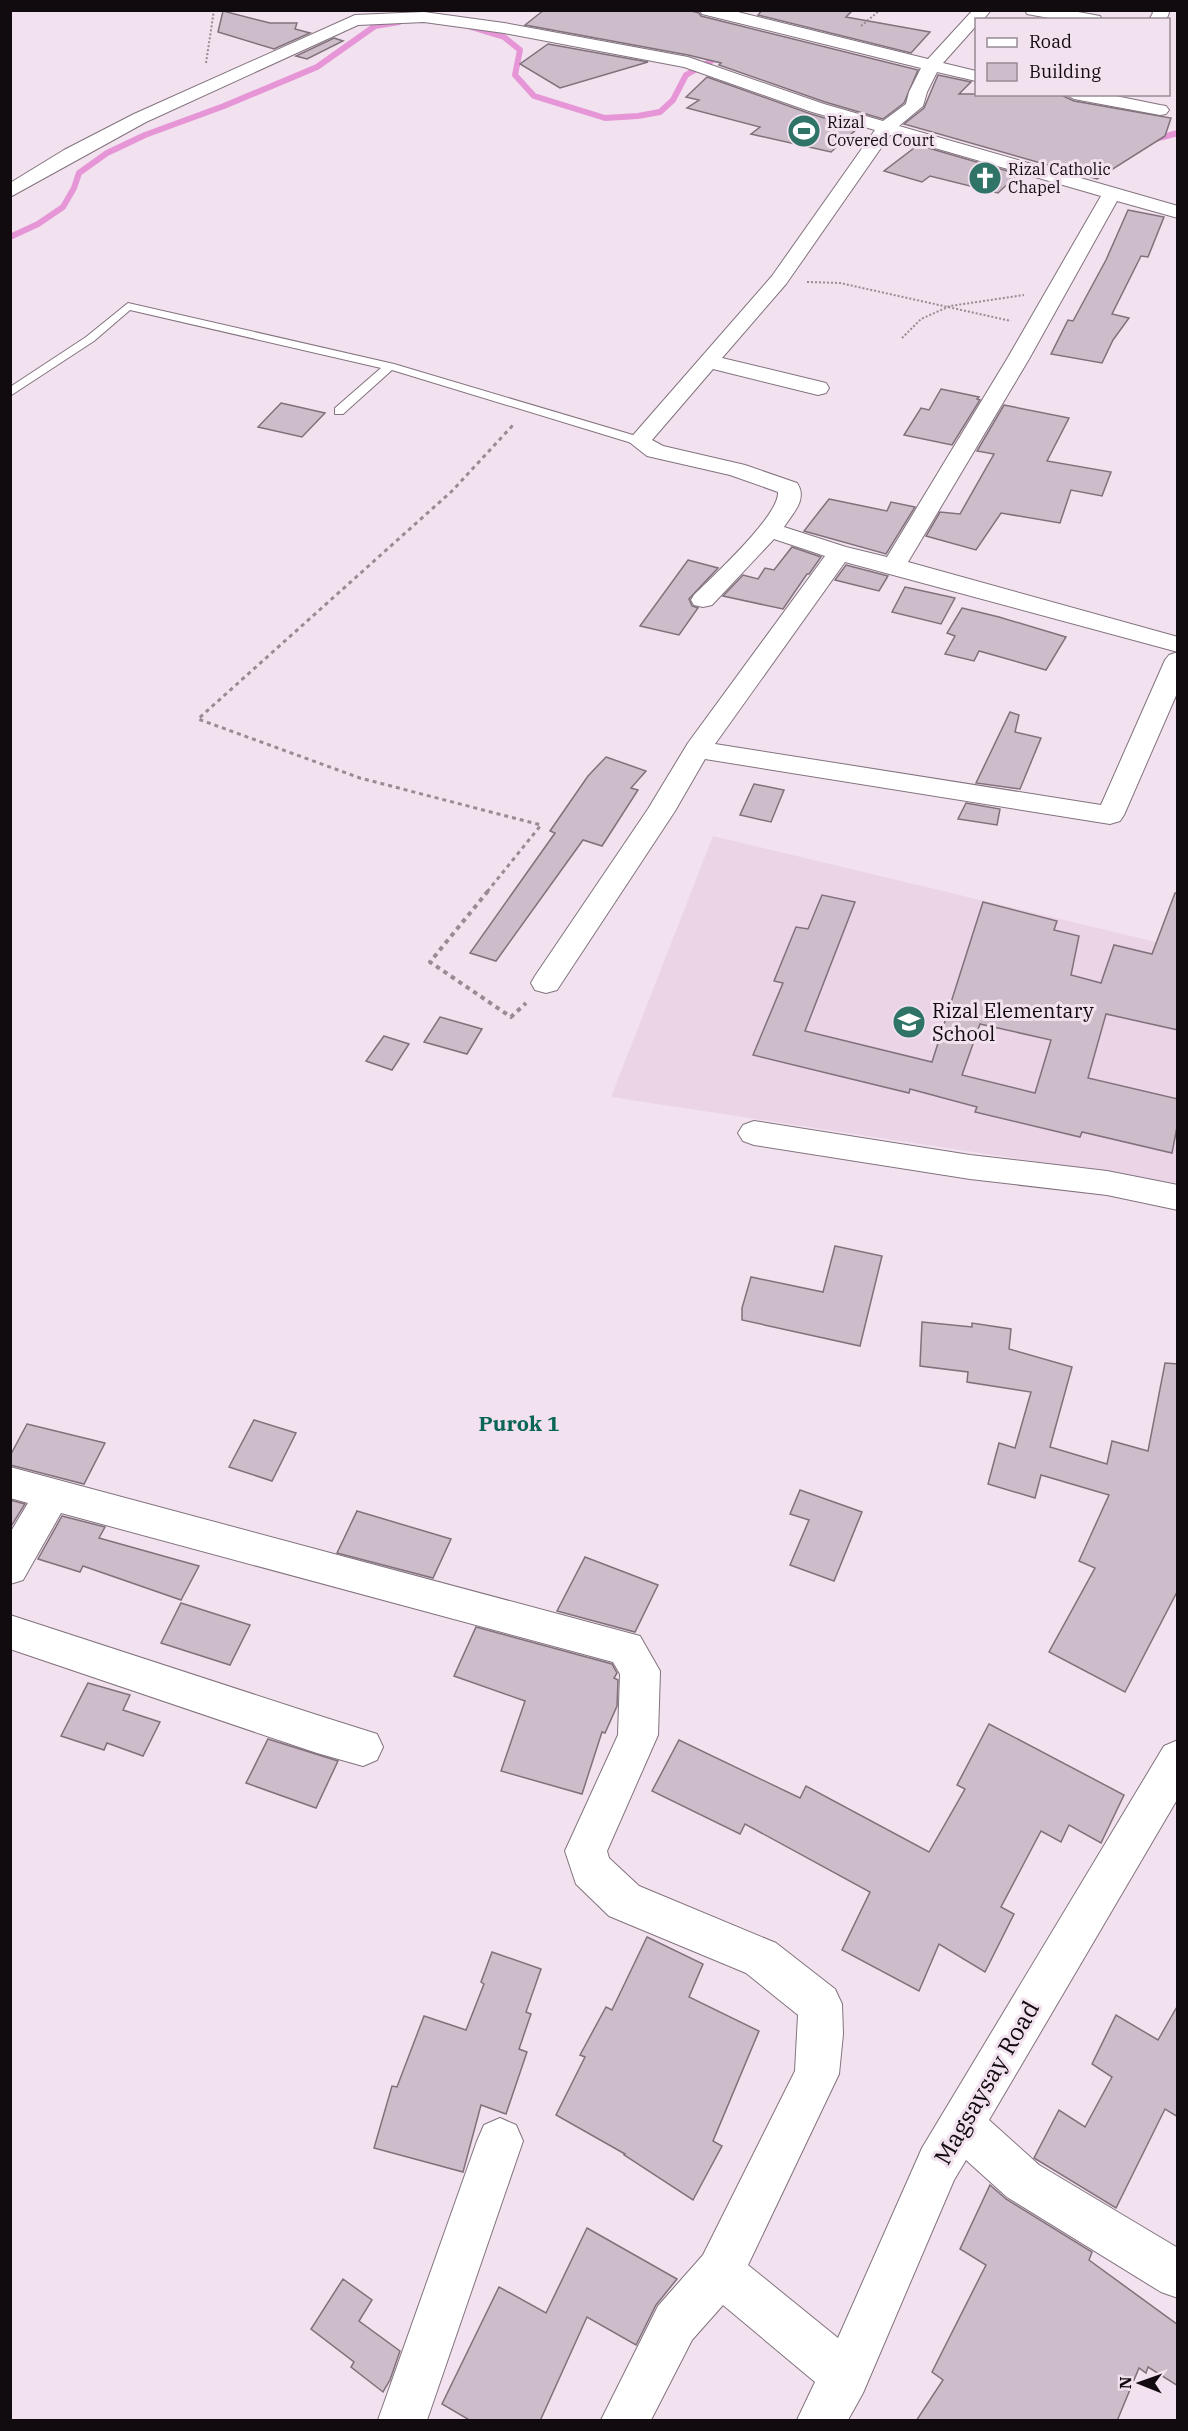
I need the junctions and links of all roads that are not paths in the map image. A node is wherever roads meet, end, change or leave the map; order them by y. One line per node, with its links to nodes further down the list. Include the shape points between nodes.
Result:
1 (708, 10): 8 (street)
2 (1033, 10): 5 (street)
3 (356, 15): 7 (street, via 424,17); 14 (street, via 71,154)
4 (517, 16): 7 (street)
5 (1082, 18)
6 (975, 19): 8 (street)
7 (504, 28): 13 (street, via 688,62)
8 (932, 65): 9 (street); 13 (street, via 915,99)
9 (975, 76)
10 (1097, 96): 11 (street)
11 (1120, 98): 12 (street)
12 (1160, 110)
13 (886, 127): 15 (street); 17 (street, via 779,280)
14 (10, 191)
15 (1112, 193): 16 (street); 25 (street)
16 (1178, 212)
17 (710, 362): 19 (street); 22 (street)
18 (390, 366): 20 (lane, via 128,306 90,339); 21 (lane); 22 (lane)
19 (818, 388)
20 (10, 393)
21 (339, 411)
22 (639, 441): 23 (street, via 655,451 736,470 789,488 790,500)
23 (770, 530): 24 (street); 26 (street)
24 (839, 553): 25 (street); 29 (street)
25 (894, 566): 27 (street)
26 (703, 600)
27 (1178, 645)
28 (1178, 660): 29 (street, via 1110,815)
29 (697, 749): 30 (street, via 661,811)
30 (546, 983)
31 (753, 1133): 32 (street, via 970,1167 1107,1183)
32 (1178, 1198)
33 (10, 1482): 34 (street)
34 (52, 1495): 35 (street); 41 (street, via 626,1648 640,1671 638,1736 586,1851 591,1870 624,1901 760,1958 820,2004 817,2074)
35 (10, 1568)
36 (10, 1632): 37 (street)
37 (363, 1747)
38 (1178, 1759): 39 (street, Magsaysay Road)
39 (962, 2125): 42 (street, via 1023,2181); 43 (street, Magsaysay Road, via 938,2164)
40 (500, 2141): 44 (street)
41 (720, 2272): 43 (street); 45 (street, via 675,2323)
42 (1178, 2274)
43 (846, 2376): 46 (street, Magsaysay Road)
44 (402, 2421)
45 (625, 2421)
46 (821, 2421)

